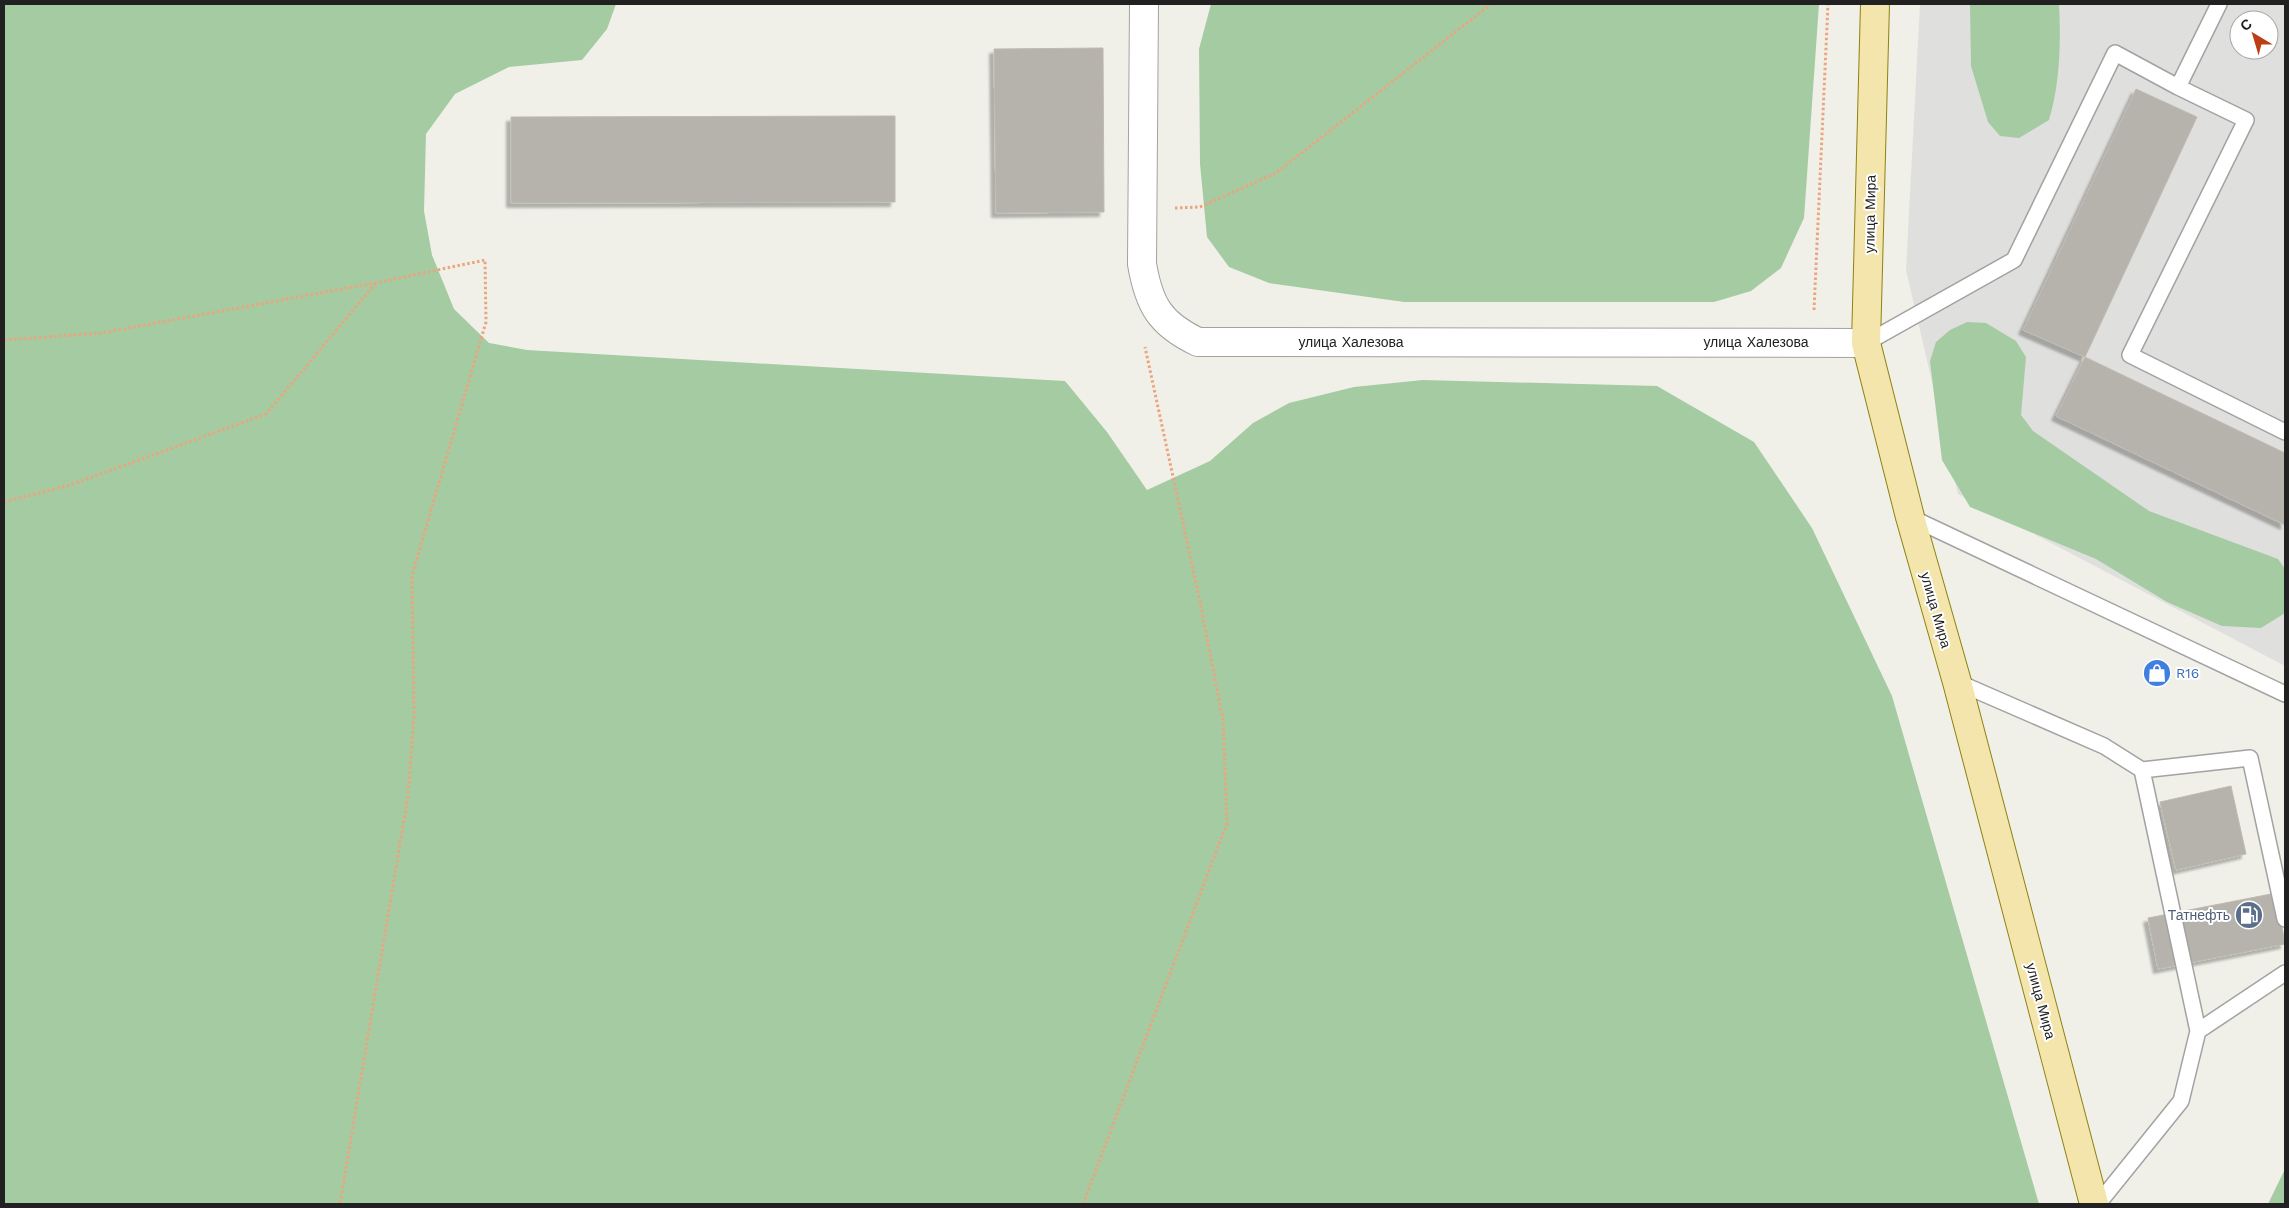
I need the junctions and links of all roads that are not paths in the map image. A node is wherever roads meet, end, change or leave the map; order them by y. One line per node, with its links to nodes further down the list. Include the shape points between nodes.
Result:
1 (1144, 4): 5 (street, улица Халезова, via 1142,264 1152,304 1170,326 1198,342)
2 (1875, 4): 5 (main road, улица Мира)
3 (2219, 4): 4 (lane)
4 (2178, 86): 5 (lane, via 2116,53 2014,260); 6 (lane, via 2246,120 2130,355)
5 (1866, 343): 7 (main road, улица Мира)
6 (2285, 432)
7 (1910, 517): 8 (main road, улица Мира); 9 (lane)
8 (1957, 682): 10 (lane, via 2104,746); 14 (main road, улица Мира)
9 (2285, 694)
10 (2142, 770): 11 (lane, via 2250,758); 13 (lane)
11 (2285, 919)
12 (2285, 973): 13 (lane)
13 (2198, 1031): 14 (lane, via 2181,1101)
14 (2096, 1204)

